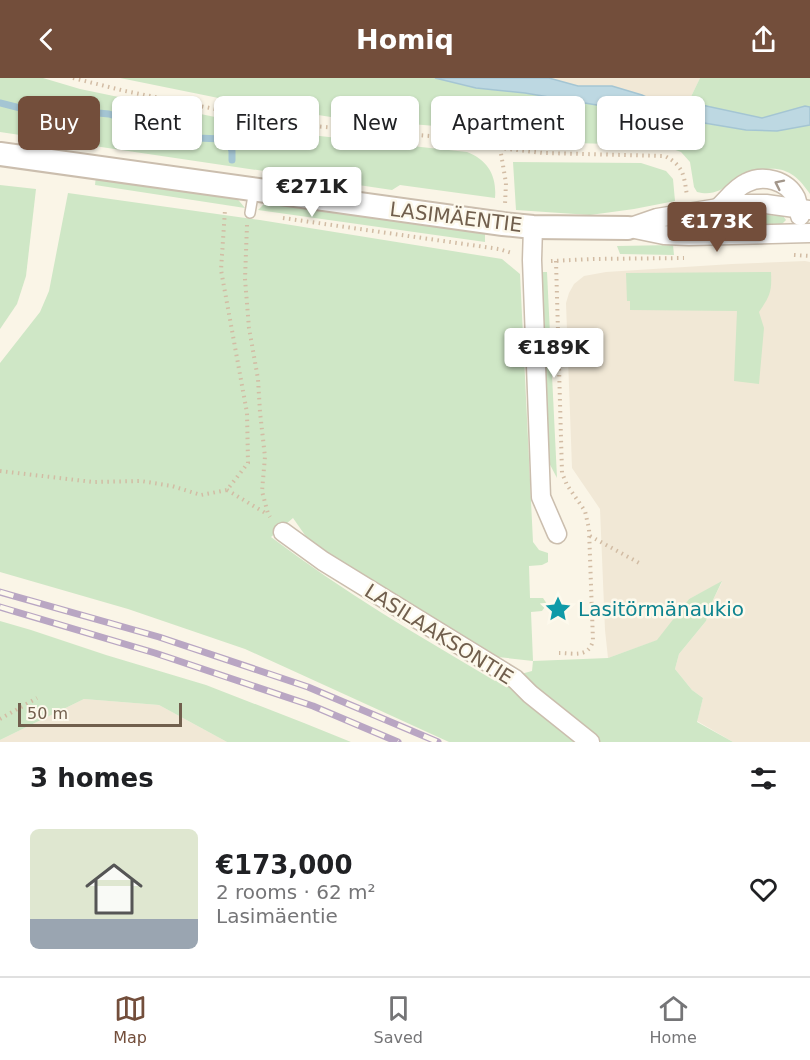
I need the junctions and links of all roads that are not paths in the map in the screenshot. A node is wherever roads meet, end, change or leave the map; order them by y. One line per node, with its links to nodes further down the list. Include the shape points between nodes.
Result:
1 (0, 154): 2 (street, LASIMÄENTIE)
2 (254, 190): 5 (lane); 6 (street, LASIMÄENTIE)
3 (718, 208): 4 (street, LASIMÄENTIE, via 766,204); 4 (street, one-way to 3, via 790,189 765,178 744,184); 7 (street, LASIMÄENTIE, via 657,218)
4 (804, 209): 8 (street, LASIMÄENTIE, via 800,218)
5 (249, 218)
6 (533, 227): 7 (street, LASIMÄENTIE); 10 (street, via 541,497)
7 (628, 228): 8 (street, LASIMÄENTIE, via 689,236)
8 (802, 232)
9 (283, 532): 11 (street, LASILAAKSONTIE, via 322,561 515,679)
10 (556, 534)
11 (590, 742)

